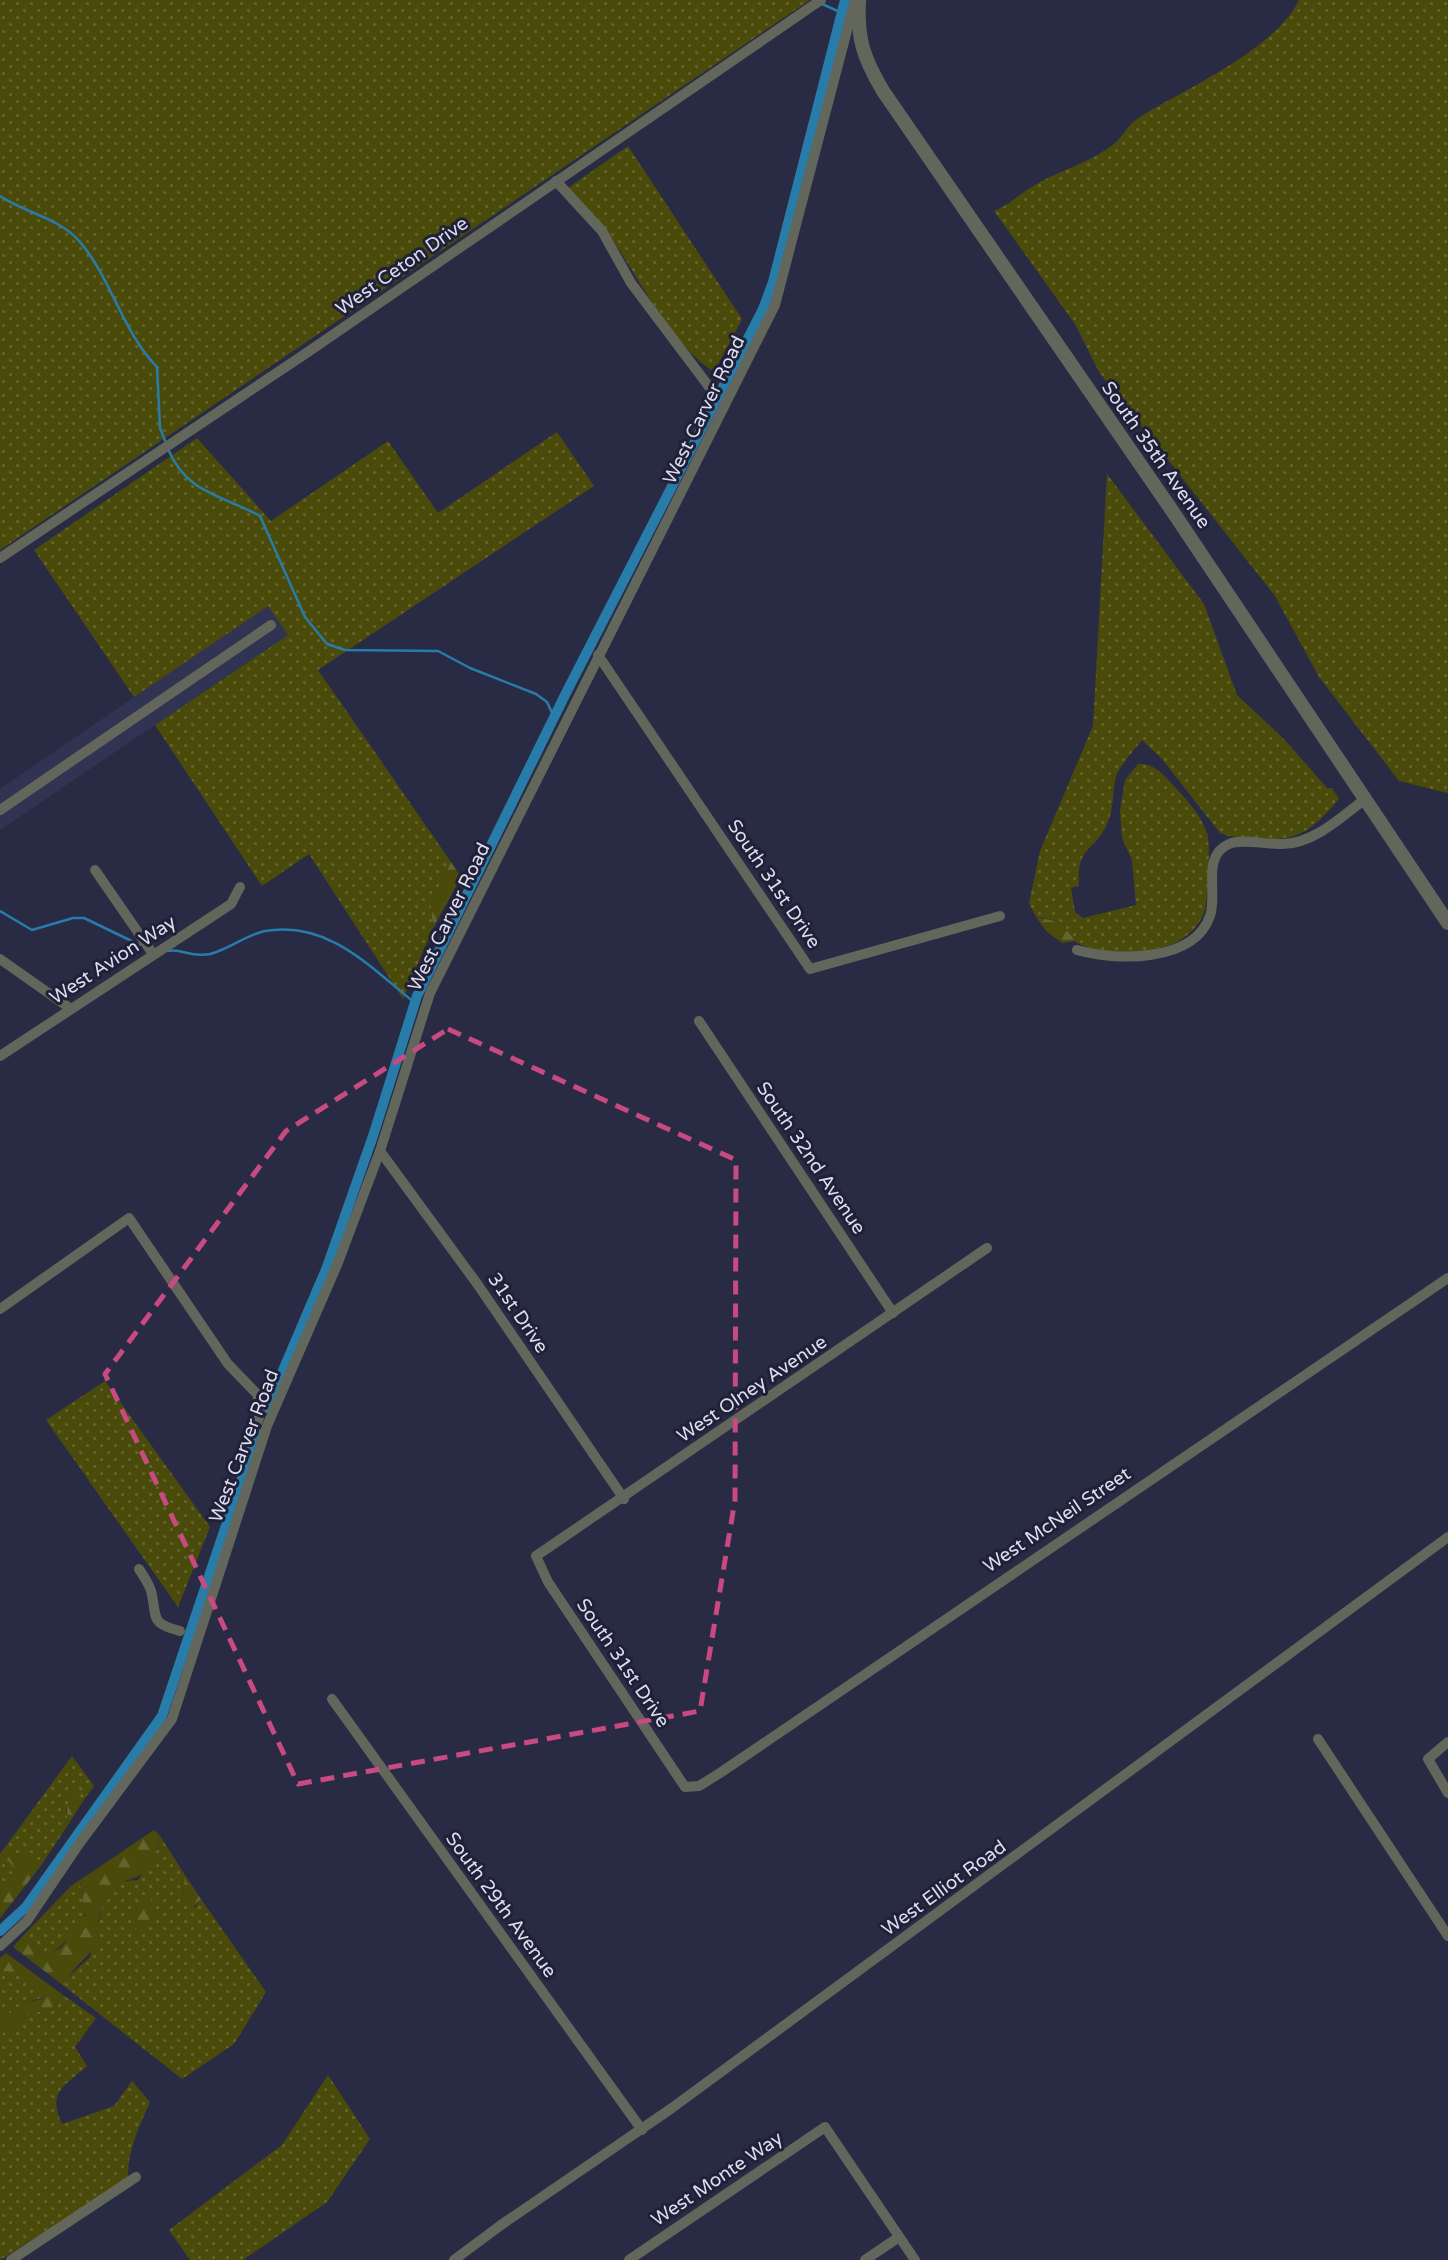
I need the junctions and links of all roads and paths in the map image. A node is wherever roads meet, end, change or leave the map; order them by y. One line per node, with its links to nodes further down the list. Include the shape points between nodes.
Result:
1 (821, 0): 3 (street, West Ceton Drive)
2 (857, 0): 7 (street, West Carver Road, via 775,305); 8 (street, South 35th Avenue, via 860,44 883,90)
3 (555, 181): 4 (street, via 602,231 631,283); 5 (street, West Ceton Drive)
4 (713, 392)
5 (0, 558)
6 (271, 625): 9 (street)
7 (598, 656): 12 (street, South 31st Drive, via 810,969); 20 (street, West Carver Road, via 430,993)
8 (1365, 799): 13 (street, South 35th Avenue); 14 (street, via 1306,839 1285,845 1230,843 1217,852 1212,862 1211,915 1191,942 1127,958)
9 (0, 810)
10 (95, 870): 15 (street)
11 (240, 887): 15 (street, West Avion Way, via 231,904)
12 (1000, 916)
13 (1448, 923)
14 (1077, 950)
15 (153, 954): 17 (street, West Avion Way)
16 (0, 959): 17 (street)
17 (71, 1009): 19 (street, West Avion Way)
18 (699, 1021): 24 (street, South 32nd Avenue)
19 (0, 1056)
20 (380, 1151): 26 (street, 31st Drive, via 478,1284); 37 (street, West Carver Road, via 337,1265 267,1426 172,1720 27,1921)
21 (987, 1248): 24 (street, West Olney Avenue)
22 (1448, 1278): 34 (street, West McNeil Street, via 720,1773 699,1786)
23 (0, 1309): 25 (street, via 129,1218 221,1354 257,1394)
24 (893, 1313): 26 (street, West Olney Avenue)
25 (258, 1421)
26 (624, 1499): 28 (street, West Olney Avenue)
27 (1448, 1537): 38 (street, West Elliot Road)
28 (536, 1556): 34 (street, South 31st Drive, via 548,1582)
29 (139, 1569): 30 (street, via 152,1593 156,1620)
30 (180, 1631)
31 (332, 1699): 38 (street, South 29th Avenue)
32 (1318, 1739): 36 (street)
33 (1448, 1742): 35 (street, via 1428,1759)
34 (685, 1787)
35 (1448, 1793)
36 (1448, 1936)
37 (0, 1946)
38 (642, 2130): 42 (street, West Elliot Road)
39 (136, 2176): 41 (street)
40 (900, 2237): 43 (street, West Monte Way, via 825,2127); 44 (street); 45 (street)
41 (12, 2260)
42 (454, 2260)
43 (629, 2260)
44 (865, 2260)
45 (915, 2260)

